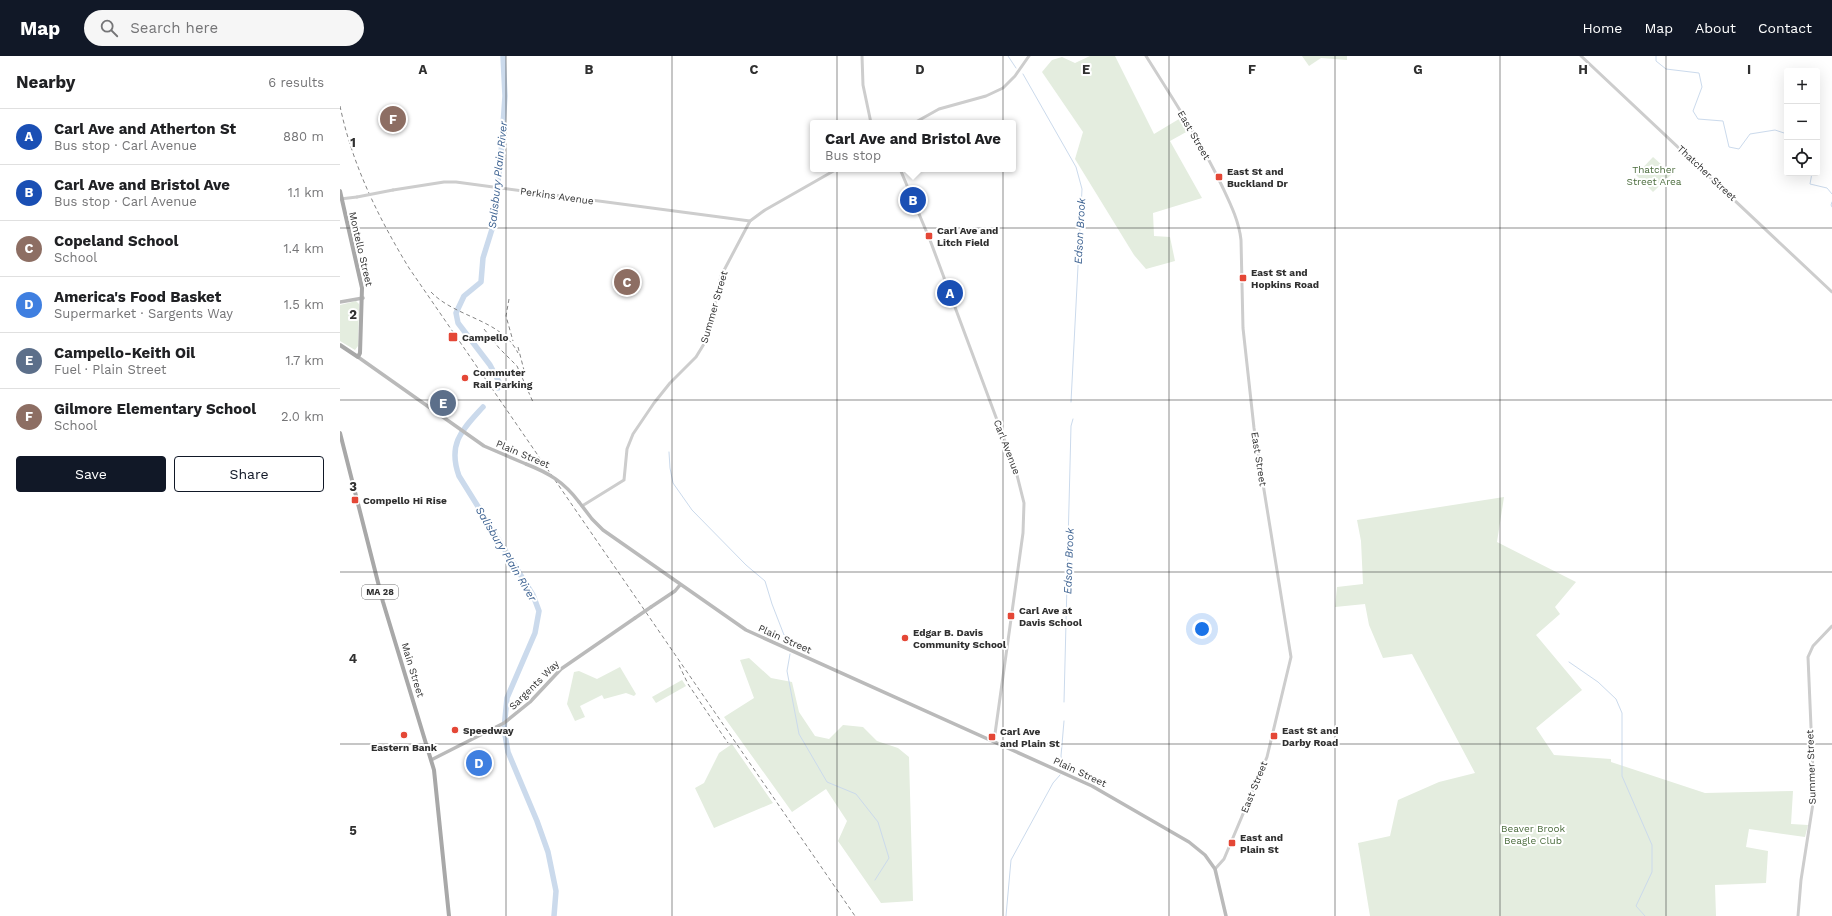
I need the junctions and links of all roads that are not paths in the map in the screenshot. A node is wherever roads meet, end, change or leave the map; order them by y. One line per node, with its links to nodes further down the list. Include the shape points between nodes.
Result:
1 (862, 56): 5 (street, via 863,85)
2 (1029, 56): 6 (street, via 1003,88 986,96 939,109)
3 (1146, 56): 23 (street, East Street, via 1208,158 1233,210 1239,229 1243,328 1254,428 1291,658 1273,733 1259,777 1224,859)
4 (1581, 56): 12 (street, Thatcher Street)
5 (870, 120)
6 (919, 120)
7 (832, 172): 11 (street, Summer Street)
8 (901, 172): 21 (street, Carl Avenue, via 930,240 1022,493 1023,533)
9 (340, 191): 10 (main road, Montello Street)
10 (341, 199): 11 (street, Perkins Avenue, bridge, via 444,182); 13 (main road, Montello Street)
11 (750, 221): 18 (street, Summer Street, via 721,276 707,339 696,356 654,403 633,434 628,449 625,476 621,483)
12 (1832, 292)
13 (363, 298): 14 (main road); 16 (main road, Montello Street, via 362,347)
14 (340, 302)
15 (340, 345): 16 (main road, Plain Street)
16 (358, 357): 18 (main road, Plain Street, bridge, via 492,450 560,480)
17 (340, 433): 22 (main road, Main Street / MA 28, via 383,602)
18 (582, 506): 19 (main road, Plain Street, via 600,528)
19 (680, 585): 21 (main road, Plain Street, via 752,633); 22 (main road, Sargents Way, bridge, via 675,591 561,669 512,718)
20 (1832, 626): 26 (street, Summer Street, via 1813,646 1808,657 1814,797)
21 (994, 741): 23 (main road, Plain Street, via 1092,786 1148,816 1197,847)
22 (432, 760): 24 (main road, Main Street / MA 28, via 438,794)
23 (1215, 869): 25 (main road, Plain Street)
24 (449, 916)
25 (1226, 916)
26 (1798, 916)

